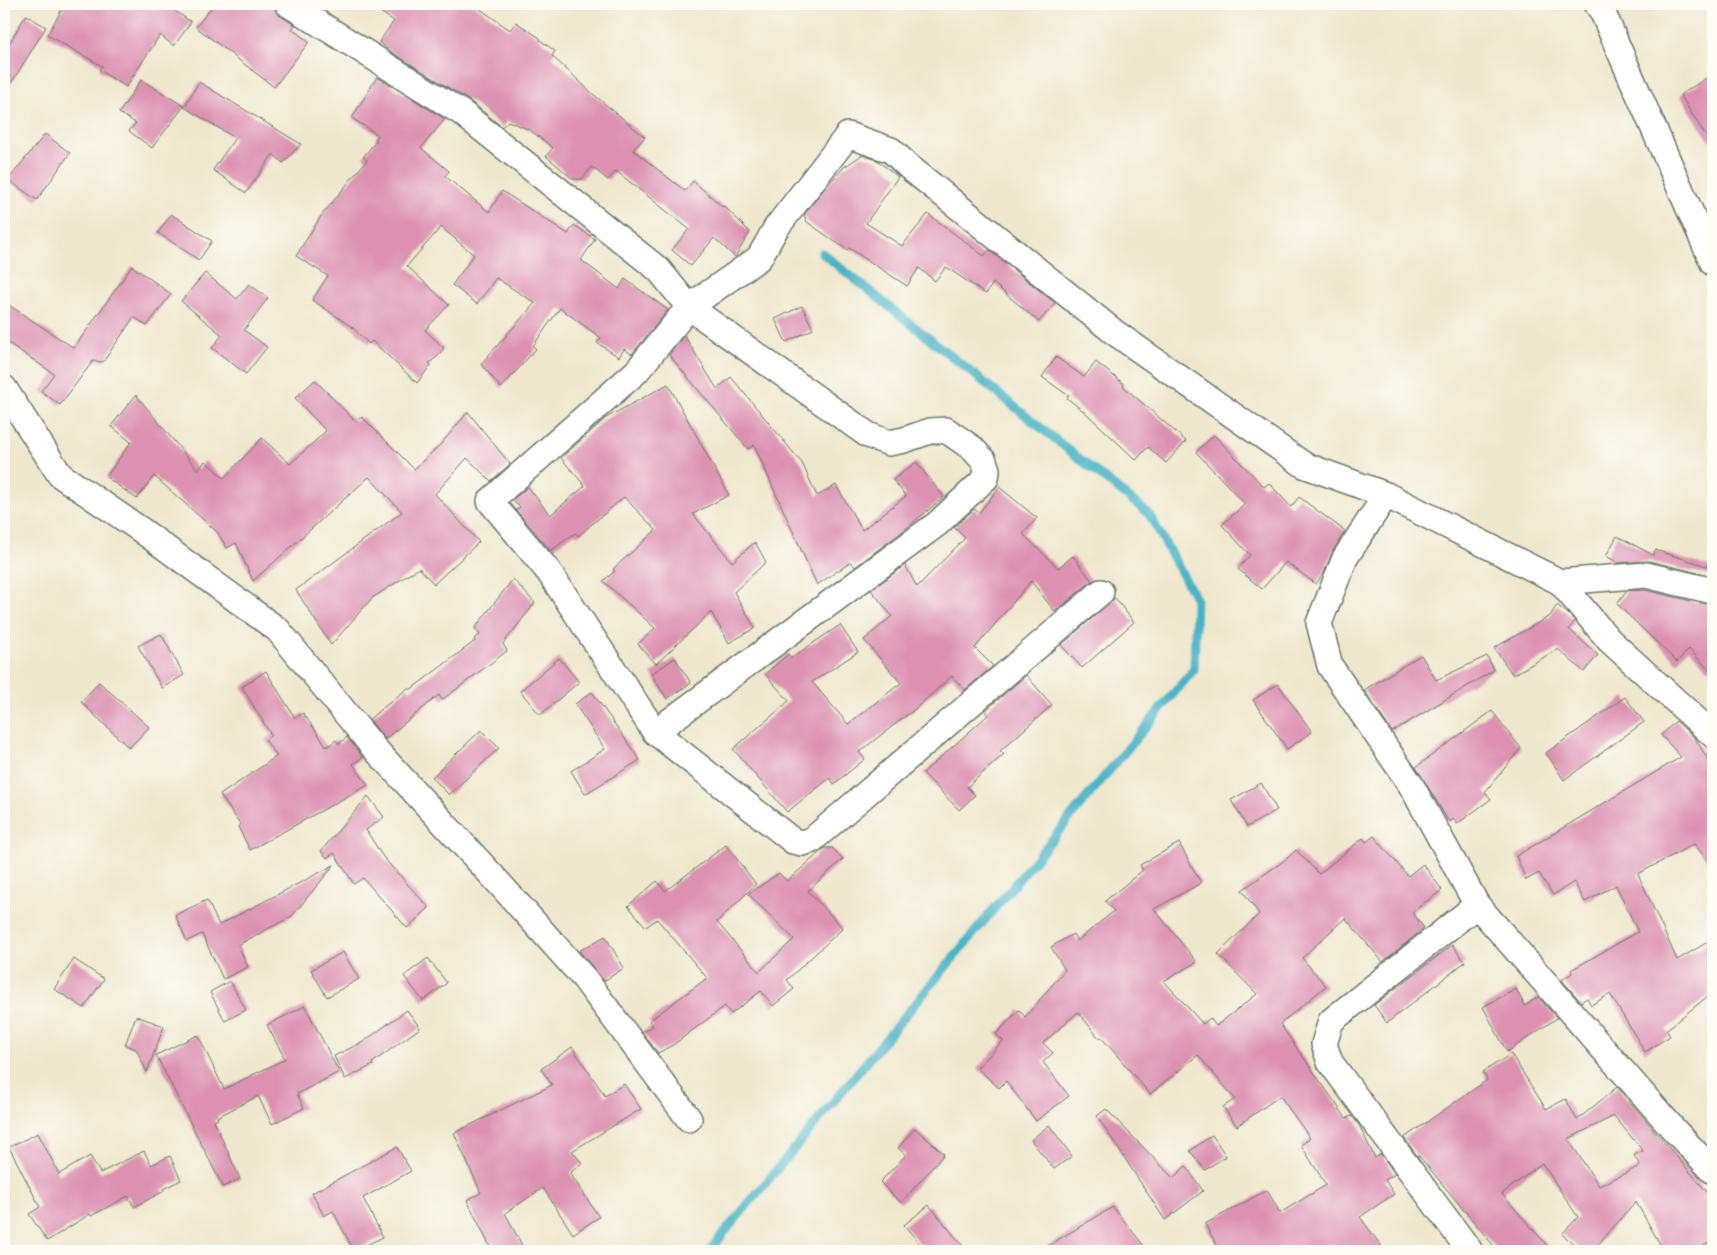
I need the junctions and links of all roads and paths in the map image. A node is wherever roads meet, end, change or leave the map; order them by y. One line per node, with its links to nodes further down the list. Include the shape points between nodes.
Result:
1 (288, 4): 4 (street, via 462,113 659,270)
2 (1597, 4): 3 (street)
3 (1713, 263)
4 (689, 306): 6 (street, via 759,258 776,228 848,135 891,150 1114,332 1304,465); 10 (street, via 636,372 490,501 549,572); 10 (street, via 868,435 889,443 930,431 946,430 972,448 984,461 987,470 986,478 937,524)
5 (4, 388): 13 (street, via 60,475 278,630 374,748 584,978)
6 (1386, 495): 7 (street); 12 (street, via 1345,558 1319,623 1330,666 1411,785)
7 (1560, 582): 8 (street, via 1646,575); 11 (street, via 1609,640)
8 (1713, 591)
9 (1101, 592): 10 (street, via 812,840 793,841)
10 (656, 732)
11 (1713, 735)
12 (1477, 905): 14 (street); 15 (street, via 1331,1021 1324,1044 1330,1062)
13 (689, 1118)
14 (1713, 1171)
15 (1470, 1251)

